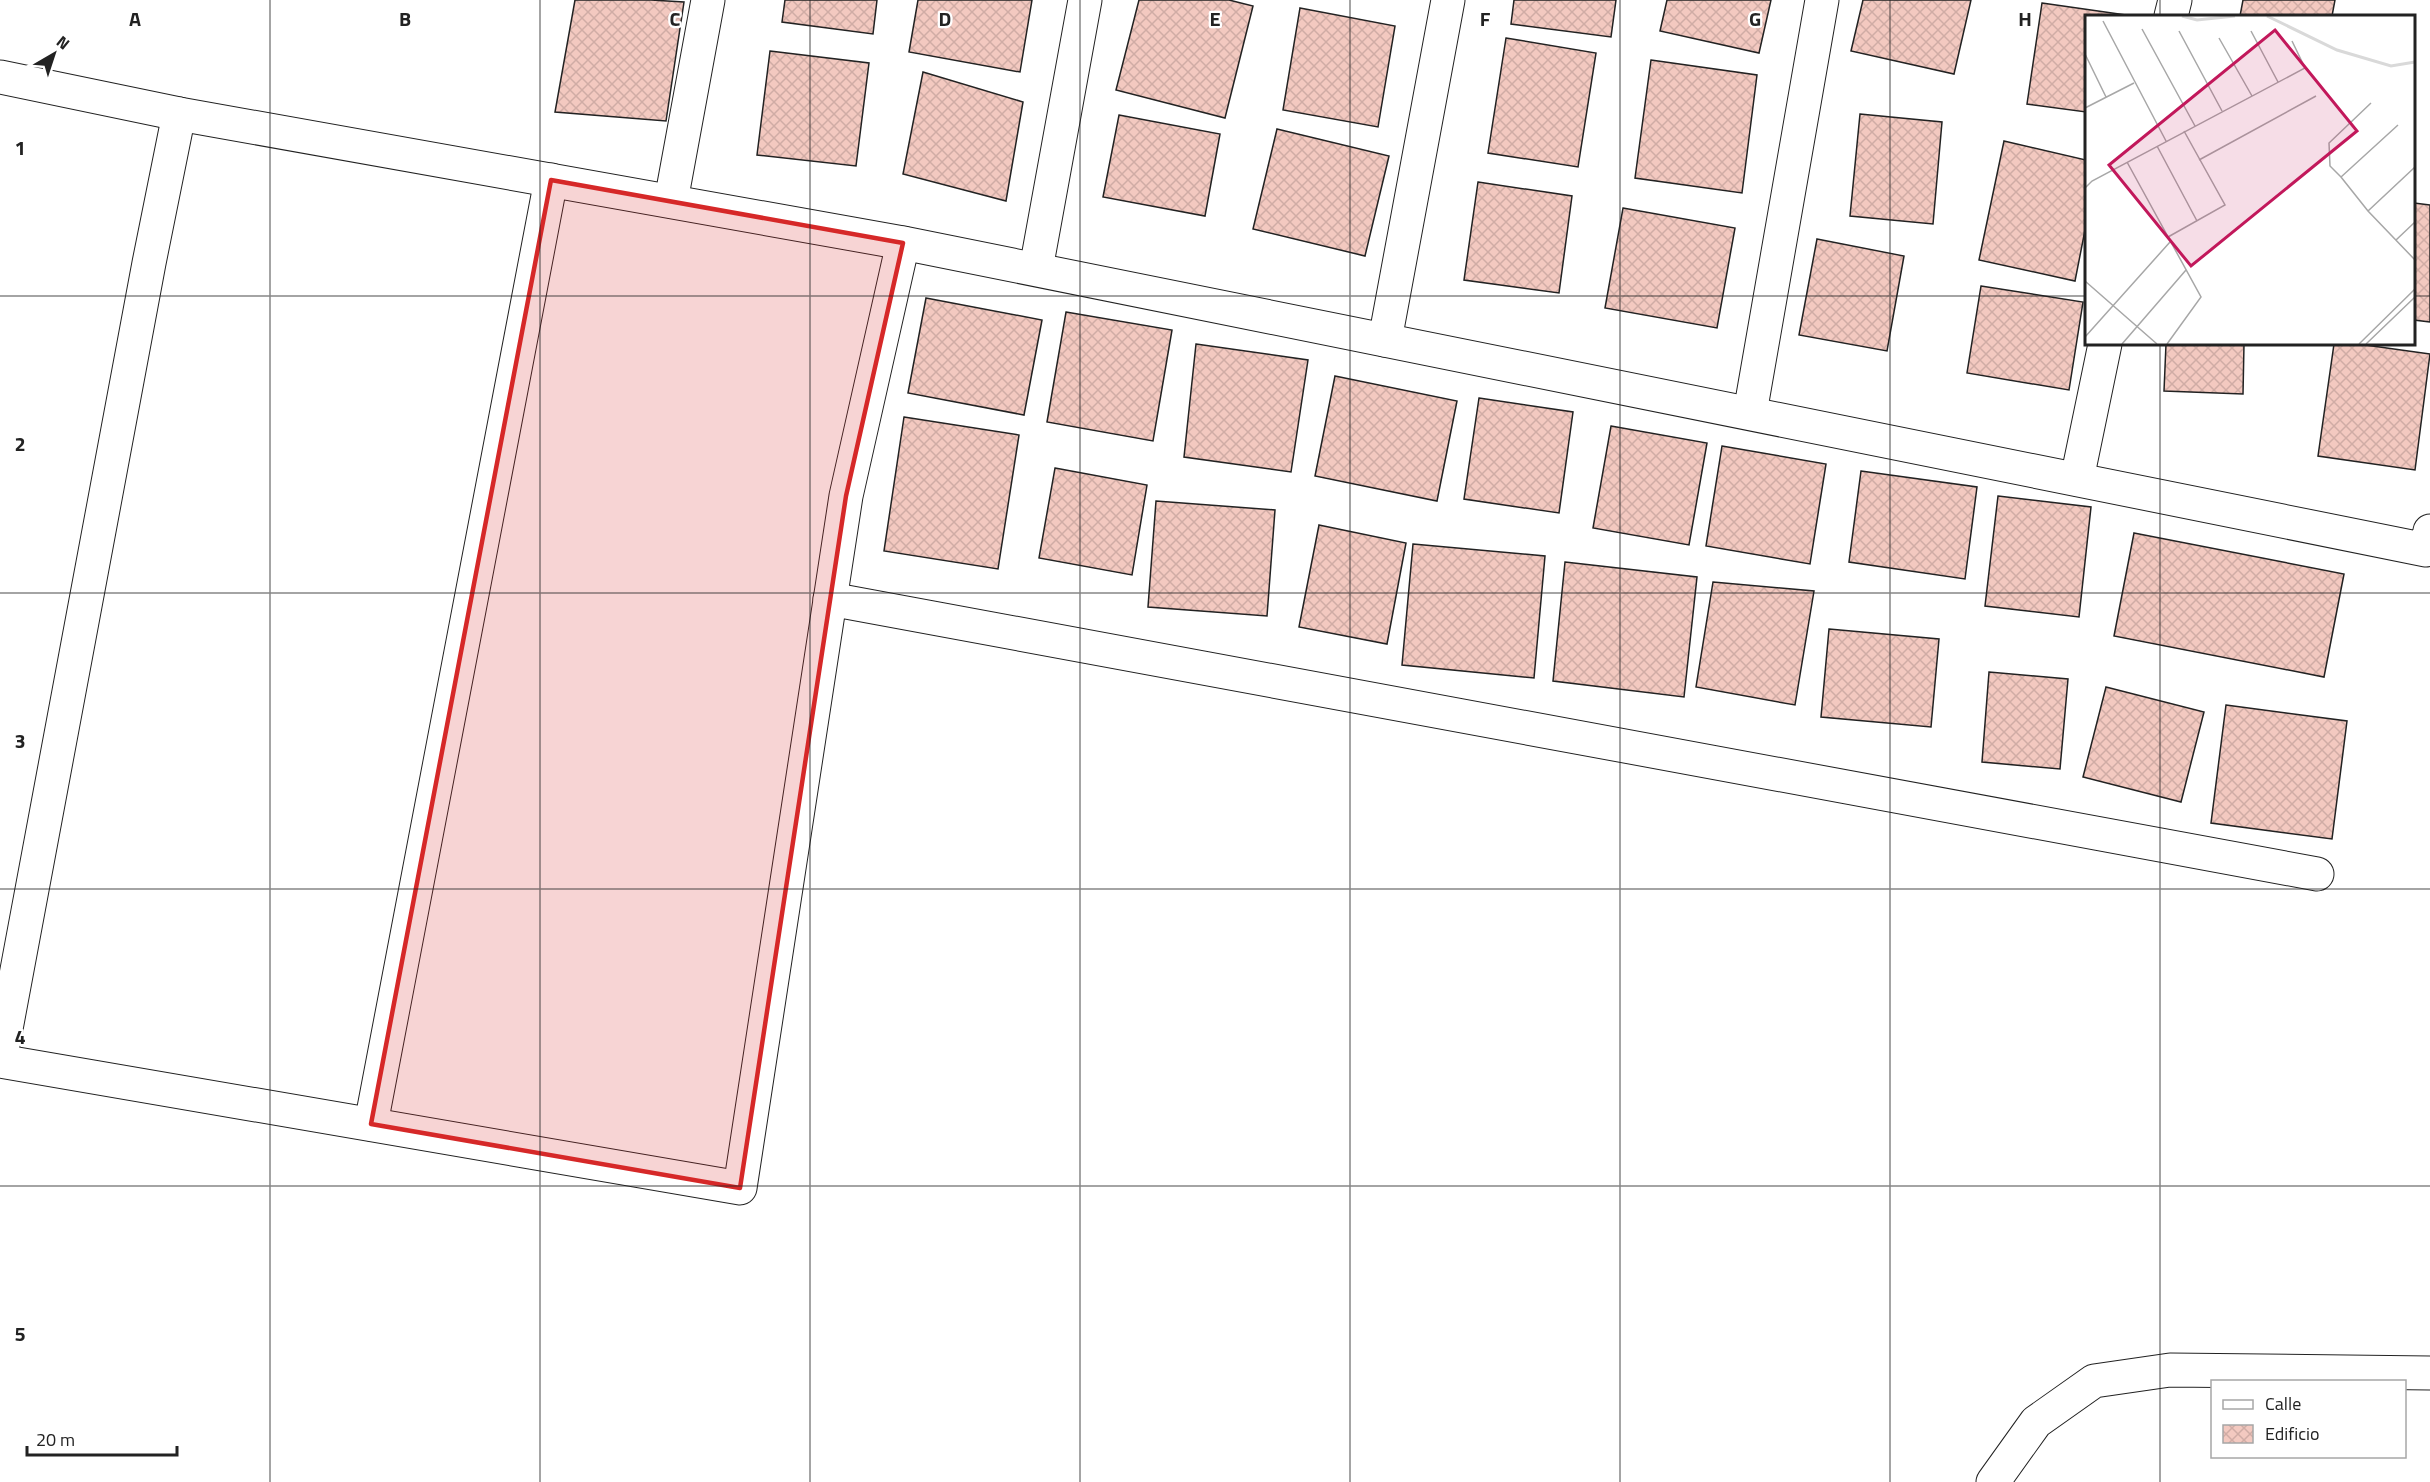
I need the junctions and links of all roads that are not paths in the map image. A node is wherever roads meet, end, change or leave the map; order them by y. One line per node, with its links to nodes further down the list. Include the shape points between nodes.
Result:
1 (708, 0): 10 (street)
2 (1085, 0): 12 (street)
3 (1448, 0): 13 (street)
4 (1822, 0): 15 (street)
5 (2175, 0): 6 (street)
6 (2171, 15)
7 (0, 76): 8 (street)
8 (179, 114): 9 (street); 20 (street, via 0,1062)
9 (551, 180): 10 (street); 20 (street)
10 (671, 201): 11 (street)
11 (903, 243): 12 (street); 18 (street, via 846,496)
12 (1036, 270): 13 (street)
13 (1385, 340): 15 (street)
14 (2105, 345): 16 (street)
15 (1750, 413): 16 (street)
16 (2077, 479): 17 (street, via 2426,550)
17 (2430, 531)
18 (830, 599): 19 (street); 20 (street, via 740,1188)
19 (2317, 874)
20 (371, 1124)
21 (2430, 1373): 22 (street, via 2170,1370 2094,1381 2036,1422)
22 (1993, 1482)

